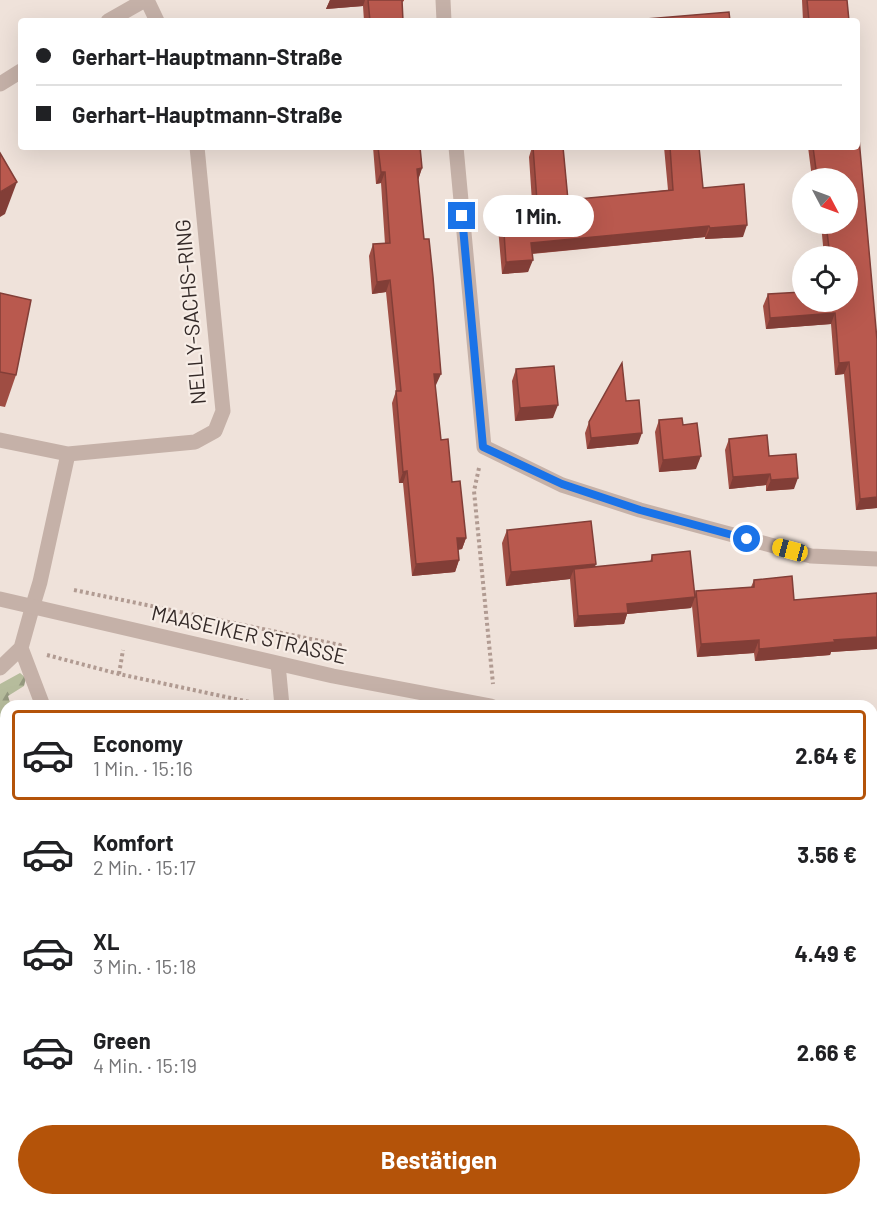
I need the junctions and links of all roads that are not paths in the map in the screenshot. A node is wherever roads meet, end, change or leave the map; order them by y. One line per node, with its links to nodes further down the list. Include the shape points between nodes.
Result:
1 (146, 0): 3 (street); 4 (street)
2 (443, 0): 5 (street)
3 (113, 18)
4 (155, 18)
5 (444, 18)
6 (18, 73): 7 (street)
7 (0, 84)
8 (197, 150): 11 (street, NELLY-SACHS-RING, via 223,411 214,431 195,442)
9 (456, 150): 12 (street, via 483,447 562,484 640,510 811,556)
10 (0, 440): 11 (street, NELLY-SACHS-RING)
11 (69, 454): 14 (street)
12 (877, 559)
13 (0, 599): 14 (street, MAASEIKER STRASSE)
14 (33, 605): 15 (street); 16 (street, MAASEIKER STRASSE)
15 (21, 648): 17 (street); 18 (street)
16 (278, 664): 19 (street); 20 (street, MAASEIKER STRASSE)
17 (0, 668)
18 (41, 700)
19 (281, 700)
20 (486, 700)

